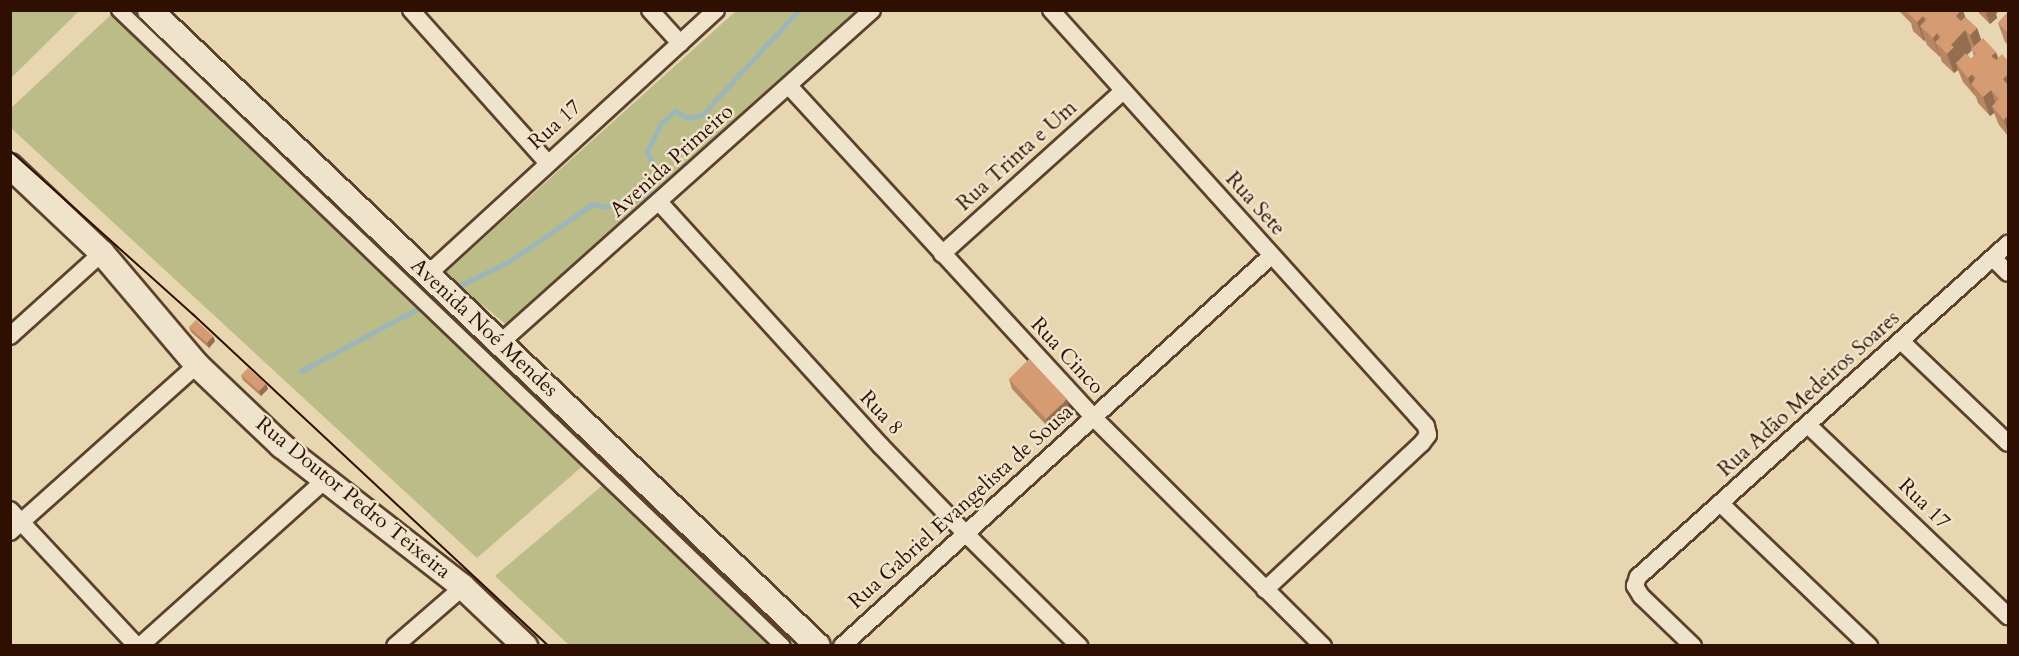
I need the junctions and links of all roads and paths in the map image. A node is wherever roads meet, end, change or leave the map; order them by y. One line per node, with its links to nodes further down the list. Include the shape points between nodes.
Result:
1 (119, 10): 38 (street)
2 (150, 10): 20 (main road, Avenida Noé Mendes)
3 (411, 10): 11 (street)
4 (650, 10): 8 (street)
5 (716, 10): 8 (street, Rua 17)
6 (872, 10): 9 (street, Avenida Primeiro)
7 (1051, 10): 10 (street, Rua Sete)
8 (680, 43): 11 (street, Rua 17)
9 (789, 86): 13 (street, Avenida Primeiro); 16 (street, Rua Cinco)
10 (1123, 91): 16 (street, Rua Trinta e Um); 17 (street, Rua Sete)
11 (547, 162): 20 (street, Rua 17)
12 (10, 166): 15 (main road, Rua Doutor Pedro Teixeira)
13 (659, 202): 23 (street, Avenida Primeiro); 31 (street, Rua 8)
14 (2008, 244): 18 (street, Rua Adão Medeiros Soares)
15 (102, 253): 21 (street); 24 (main road, Rua Doutor Pedro Teixeira)
16 (942, 254): 25 (street, Rua Cinco)
17 (1271, 256): 25 (street, Rua Gabriel Evangelista de Sousa); 33 (street, Rua Sete, via 1426,426 1428,435)
18 (1993, 258): 19 (street); 22 (street, Rua Adão Medeiros Soares)
19 (2008, 273)
20 (427, 275): 23 (main road, Avenida Noé Mendes)
21 (10, 336)
22 (1902, 342): 26 (street, Rua Adão Medeiros Soares); 27 (street)
23 (500, 343): 39 (main road, Avenida Noé Mendes)
24 (197, 365): 28 (main road, Rua Doutor Pedro Teixeira, via 282,446); 30 (street)
25 (1093, 417): 31 (street, Rua Gabriel Evangelista de Sousa); 33 (street, Rua Cinco)
26 (1808, 426): 29 (street, Rua Adão Medeiros Soares); 34 (street, Rua 17)
27 (2008, 443)
28 (325, 480): 32 (main road, Rua Doutor Pedro Teixeira); 35 (street)
29 (1720, 503): 43 (street, Rua Adão Medeiros Soares, via 1638,577 1635,585 1641,596); 44 (street)
30 (14, 522): 35 (street)
31 (965, 534): 40 (street, Rua Gabriel Evangelista de Sousa); 41 (street, Rua 8)
32 (463, 587): 36 (street); 37 (main road, Rua Doutor Pedro Teixeira)
33 (1265, 590): 42 (street, Rua Cinco)
34 (2008, 616)
35 (139, 645)
36 (395, 645)
37 (525, 645)
38 (783, 645)
39 (818, 645)
40 (842, 645)
41 (1079, 645)
42 (1323, 645)
43 (1693, 645)
44 (1869, 645)

